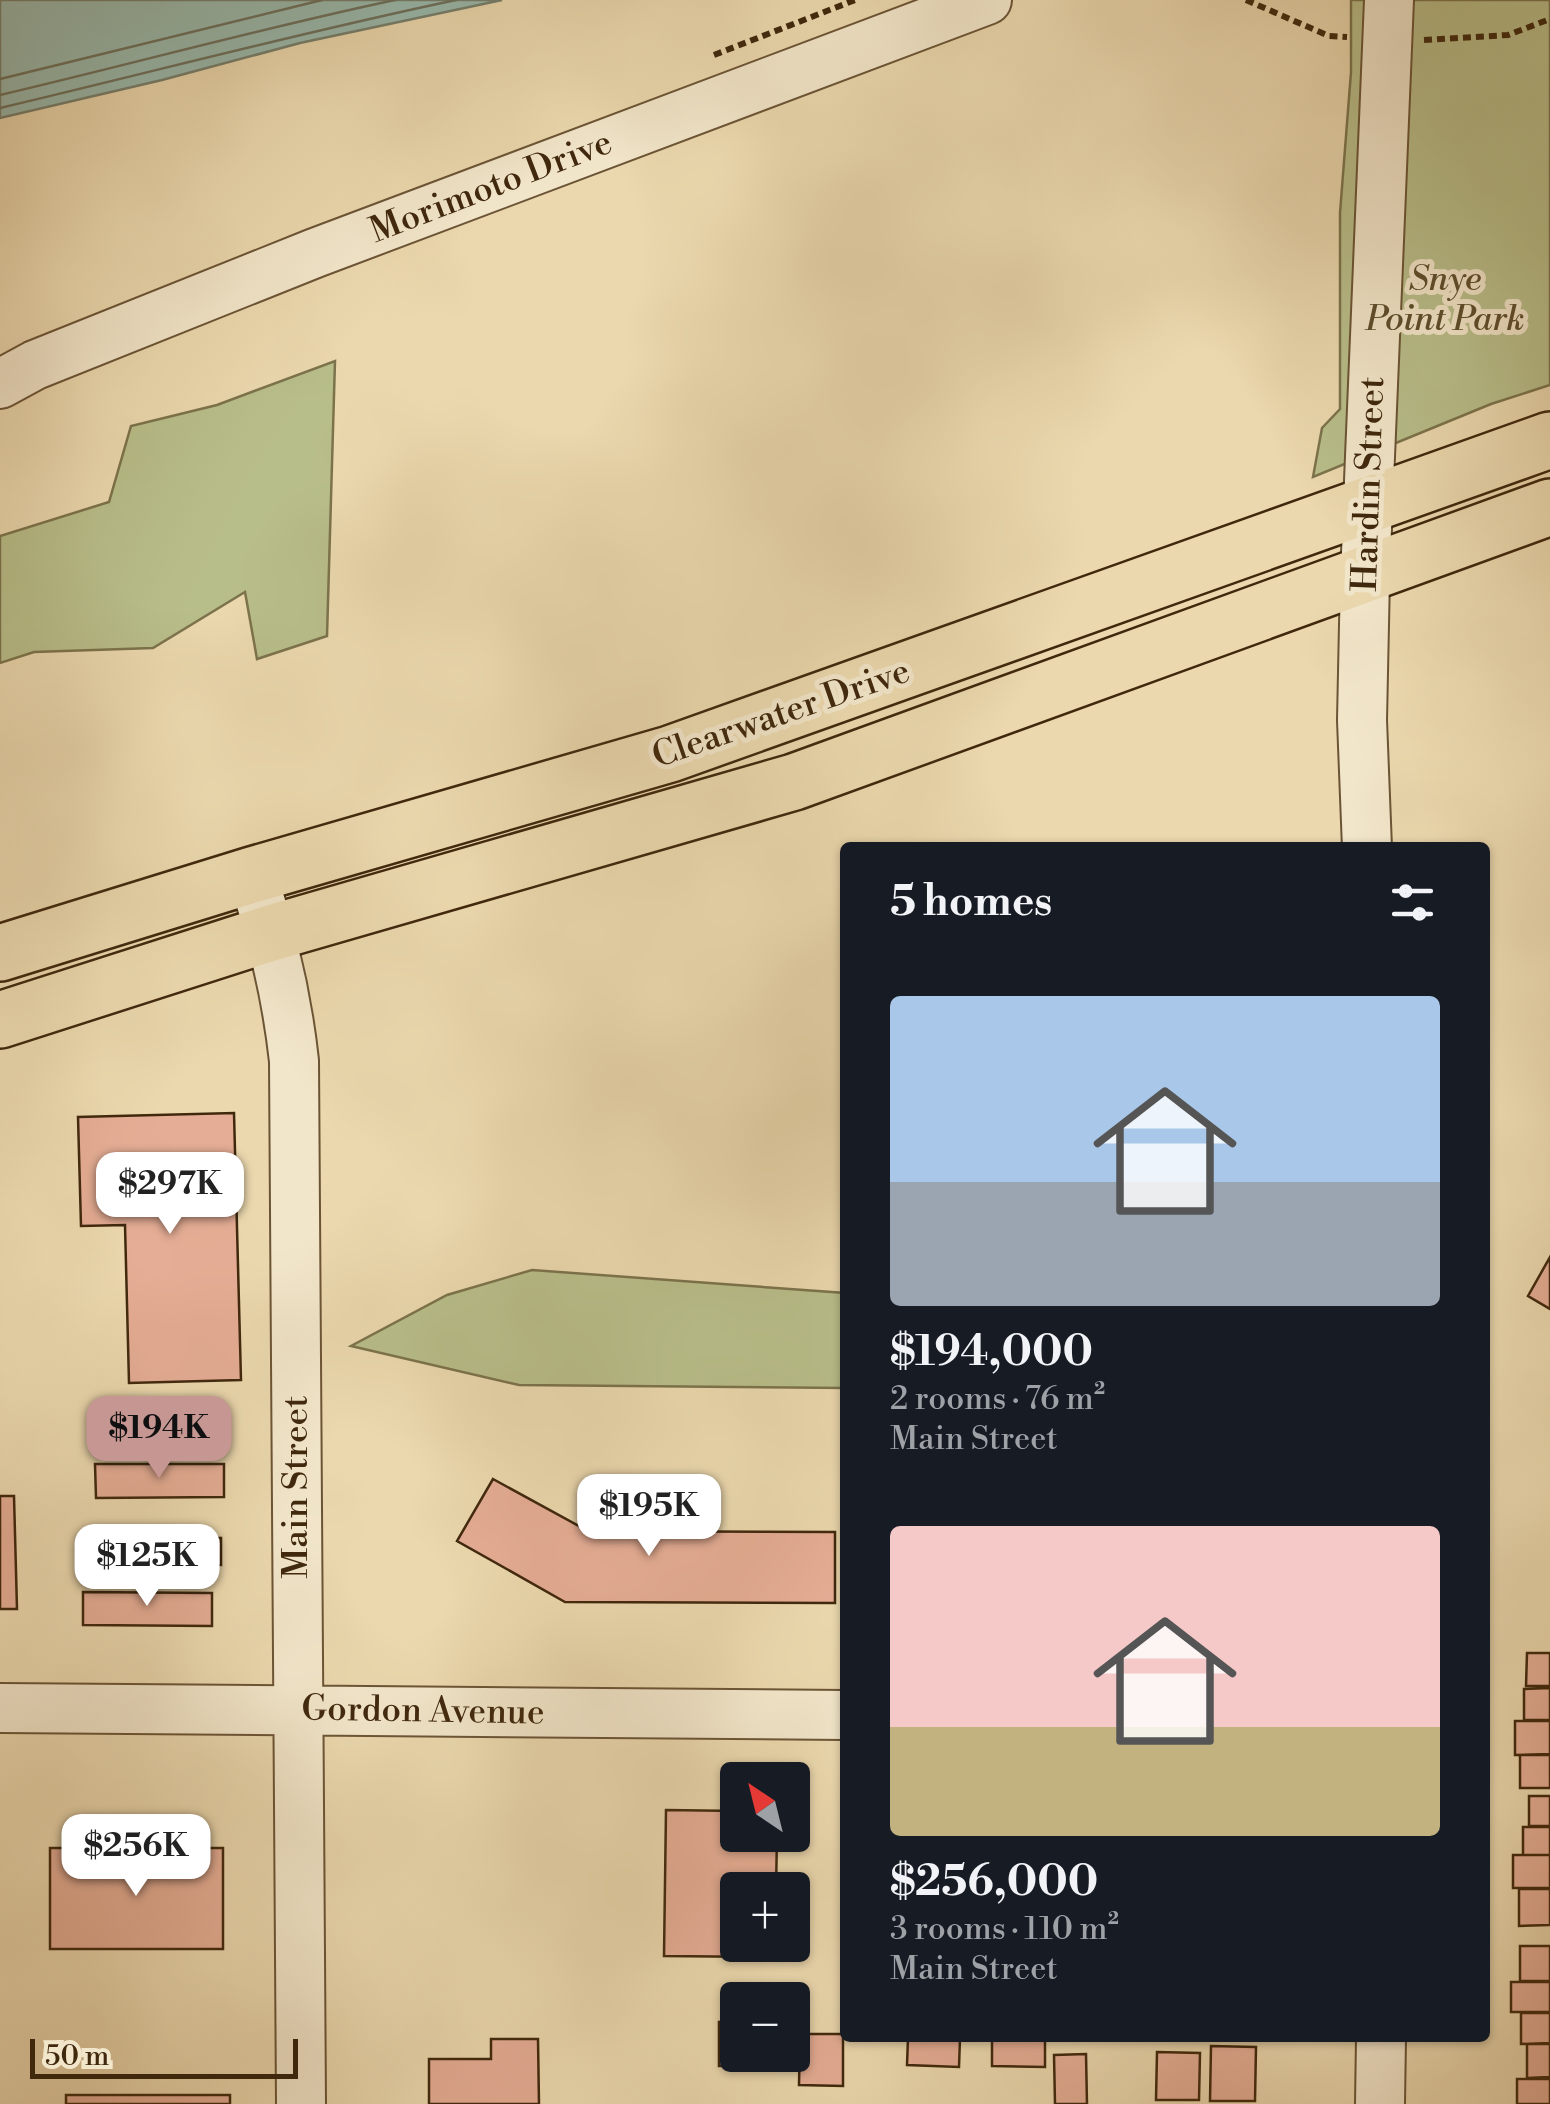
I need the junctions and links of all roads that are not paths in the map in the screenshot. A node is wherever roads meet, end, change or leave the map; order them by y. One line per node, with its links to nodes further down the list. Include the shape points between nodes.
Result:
1 (987, 0): 3 (street, Morimoto Drive, via 315,254)
2 (1390, 0): 5 (street, Hardin Street)
3 (0, 384)
4 (1550, 440): 5 (main road, Clearwater Drive)
5 (1368, 507): 7 (street, Hardin Street); 9 (main road, Clearwater Drive, via 670,754)
6 (1550, 507): 7 (main road, Clearwater Drive)
7 (1365, 577): 8 (street, Hardin Street); 10 (main road, Clearwater Drive, via 794,782)
8 (1367, 842)
9 (252, 875): 10 (street, Main Street); 11 (main road, Clearwater Drive)
10 (271, 933): 12 (main road, Clearwater Drive); 14 (street, Main Street, via 294,1061)
11 (0, 953)
12 (0, 1020)
13 (0, 1708): 14 (street, Gordon Avenue)
14 (296, 1709): 15 (street, Gordon Avenue); 17 (street, Main Street)
15 (840, 1715)
16 (1381, 2042): 18 (street)
17 (301, 2104)
18 (1380, 2104)

